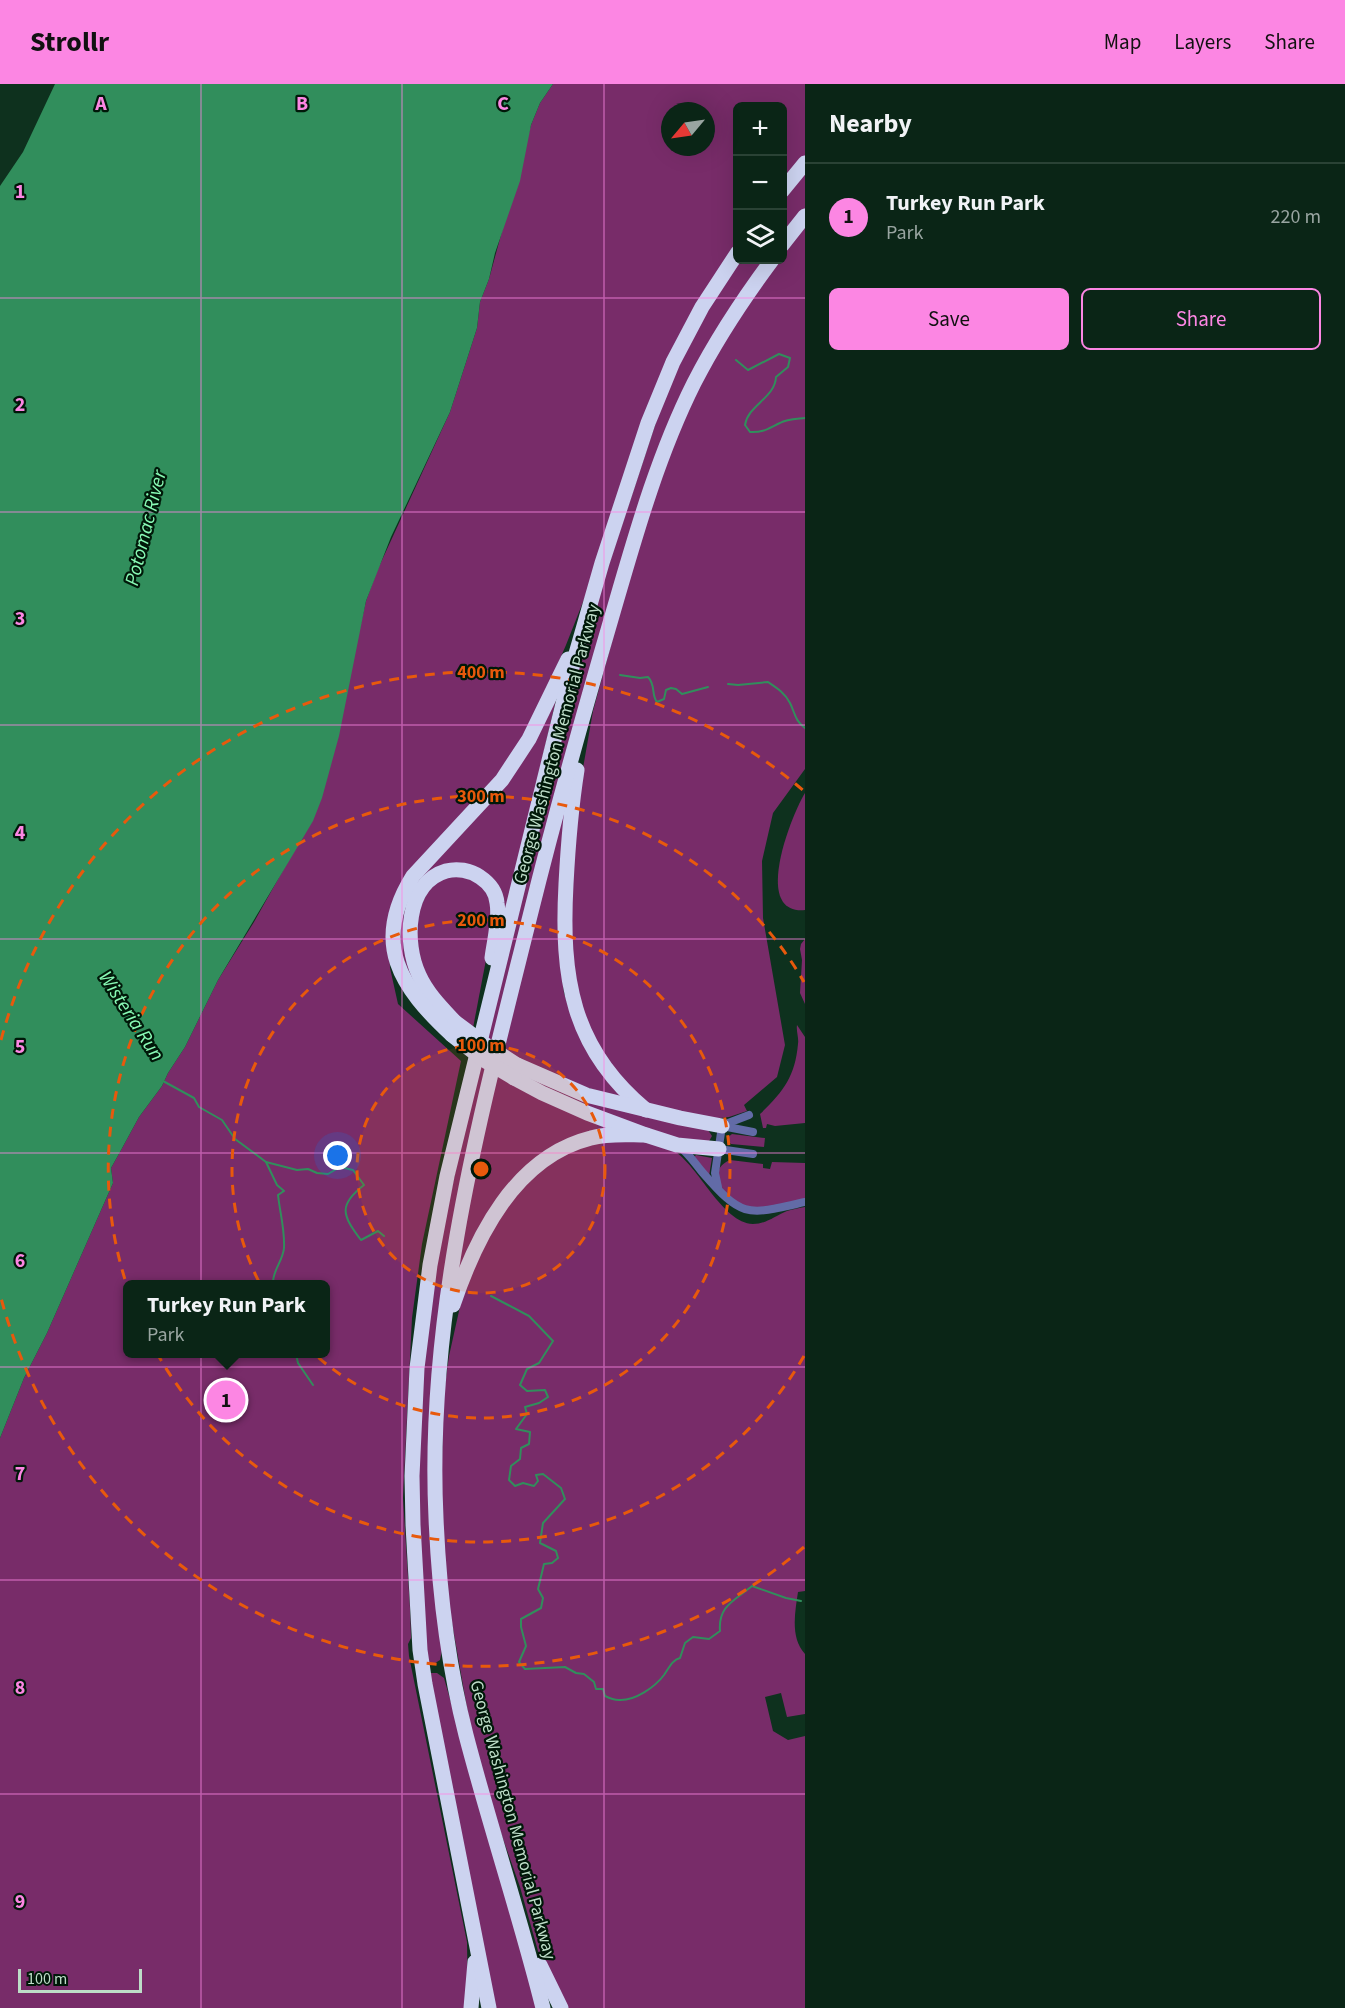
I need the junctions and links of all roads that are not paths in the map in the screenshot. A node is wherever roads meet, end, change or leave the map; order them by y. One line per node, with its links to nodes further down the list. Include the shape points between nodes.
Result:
1 (805, 163): 2 (highway)
2 (787, 185)
3 (805, 216): 4 (highway)
4 (787, 240)
5 (733, 260): 7 (highway, George Washington Memorial Parkway, via 702,307 659,394)
6 (768, 264): 8 (highway, George Washington Memorial Parkway, via 708,356 671,433)
7 (578, 644): 9 (highway, George Washington Memorial Parkway); 10 (highway, via 517,759 413,876 395,916 394,946 402,976 420,1003)
8 (587, 699): 12 (highway, via 568,843 566,970 575,1010 598,1058); 22 (highway, George Washington Memorial Parkway, via 480,1123 455,1242)
9 (484, 1026): 10 (highway, via 498,904 486,881 460,869 441,873 426,884 414,907 410,934 418,973); 24 (highway, George Washington Memorial Parkway, via 447,1176 430,1265 417,1368 412,1476 423,1670)
10 (453, 1028): 11 (highway, bridge, via 486,1046)
11 (515, 1072): 12 (highway); 16 (highway, via 542,1094)
12 (646, 1110): 14 (highway)
13 (749, 1115): 14 (street)
14 (722, 1126): 15 (street); 18 (street)
15 (753, 1132)
16 (646, 1135): 17 (highway); 22 (highway, via 607,1135 584,1140 547,1159 516,1187 491,1218 473,1250)
17 (677, 1145): 18 (highway); 20 (street)
18 (719, 1149): 19 (street); 20 (street, via 715,1173)
19 (753, 1154)
20 (719, 1191): 21 (street, via 739,1208 752,1212)
21 (805, 1202)
22 (440, 1342): 23 (highway, George Washington Memorial Parkway, via 436,1509 445,1627 466,1734)
23 (516, 1911): 27 (highway, George Washington Memorial Parkway); 28 (highway)
24 (477, 1947): 25 (highway); 26 (highway, George Washington Memorial Parkway)
25 (471, 2008)
26 (489, 2008)
27 (543, 2008)
28 (561, 2008)

